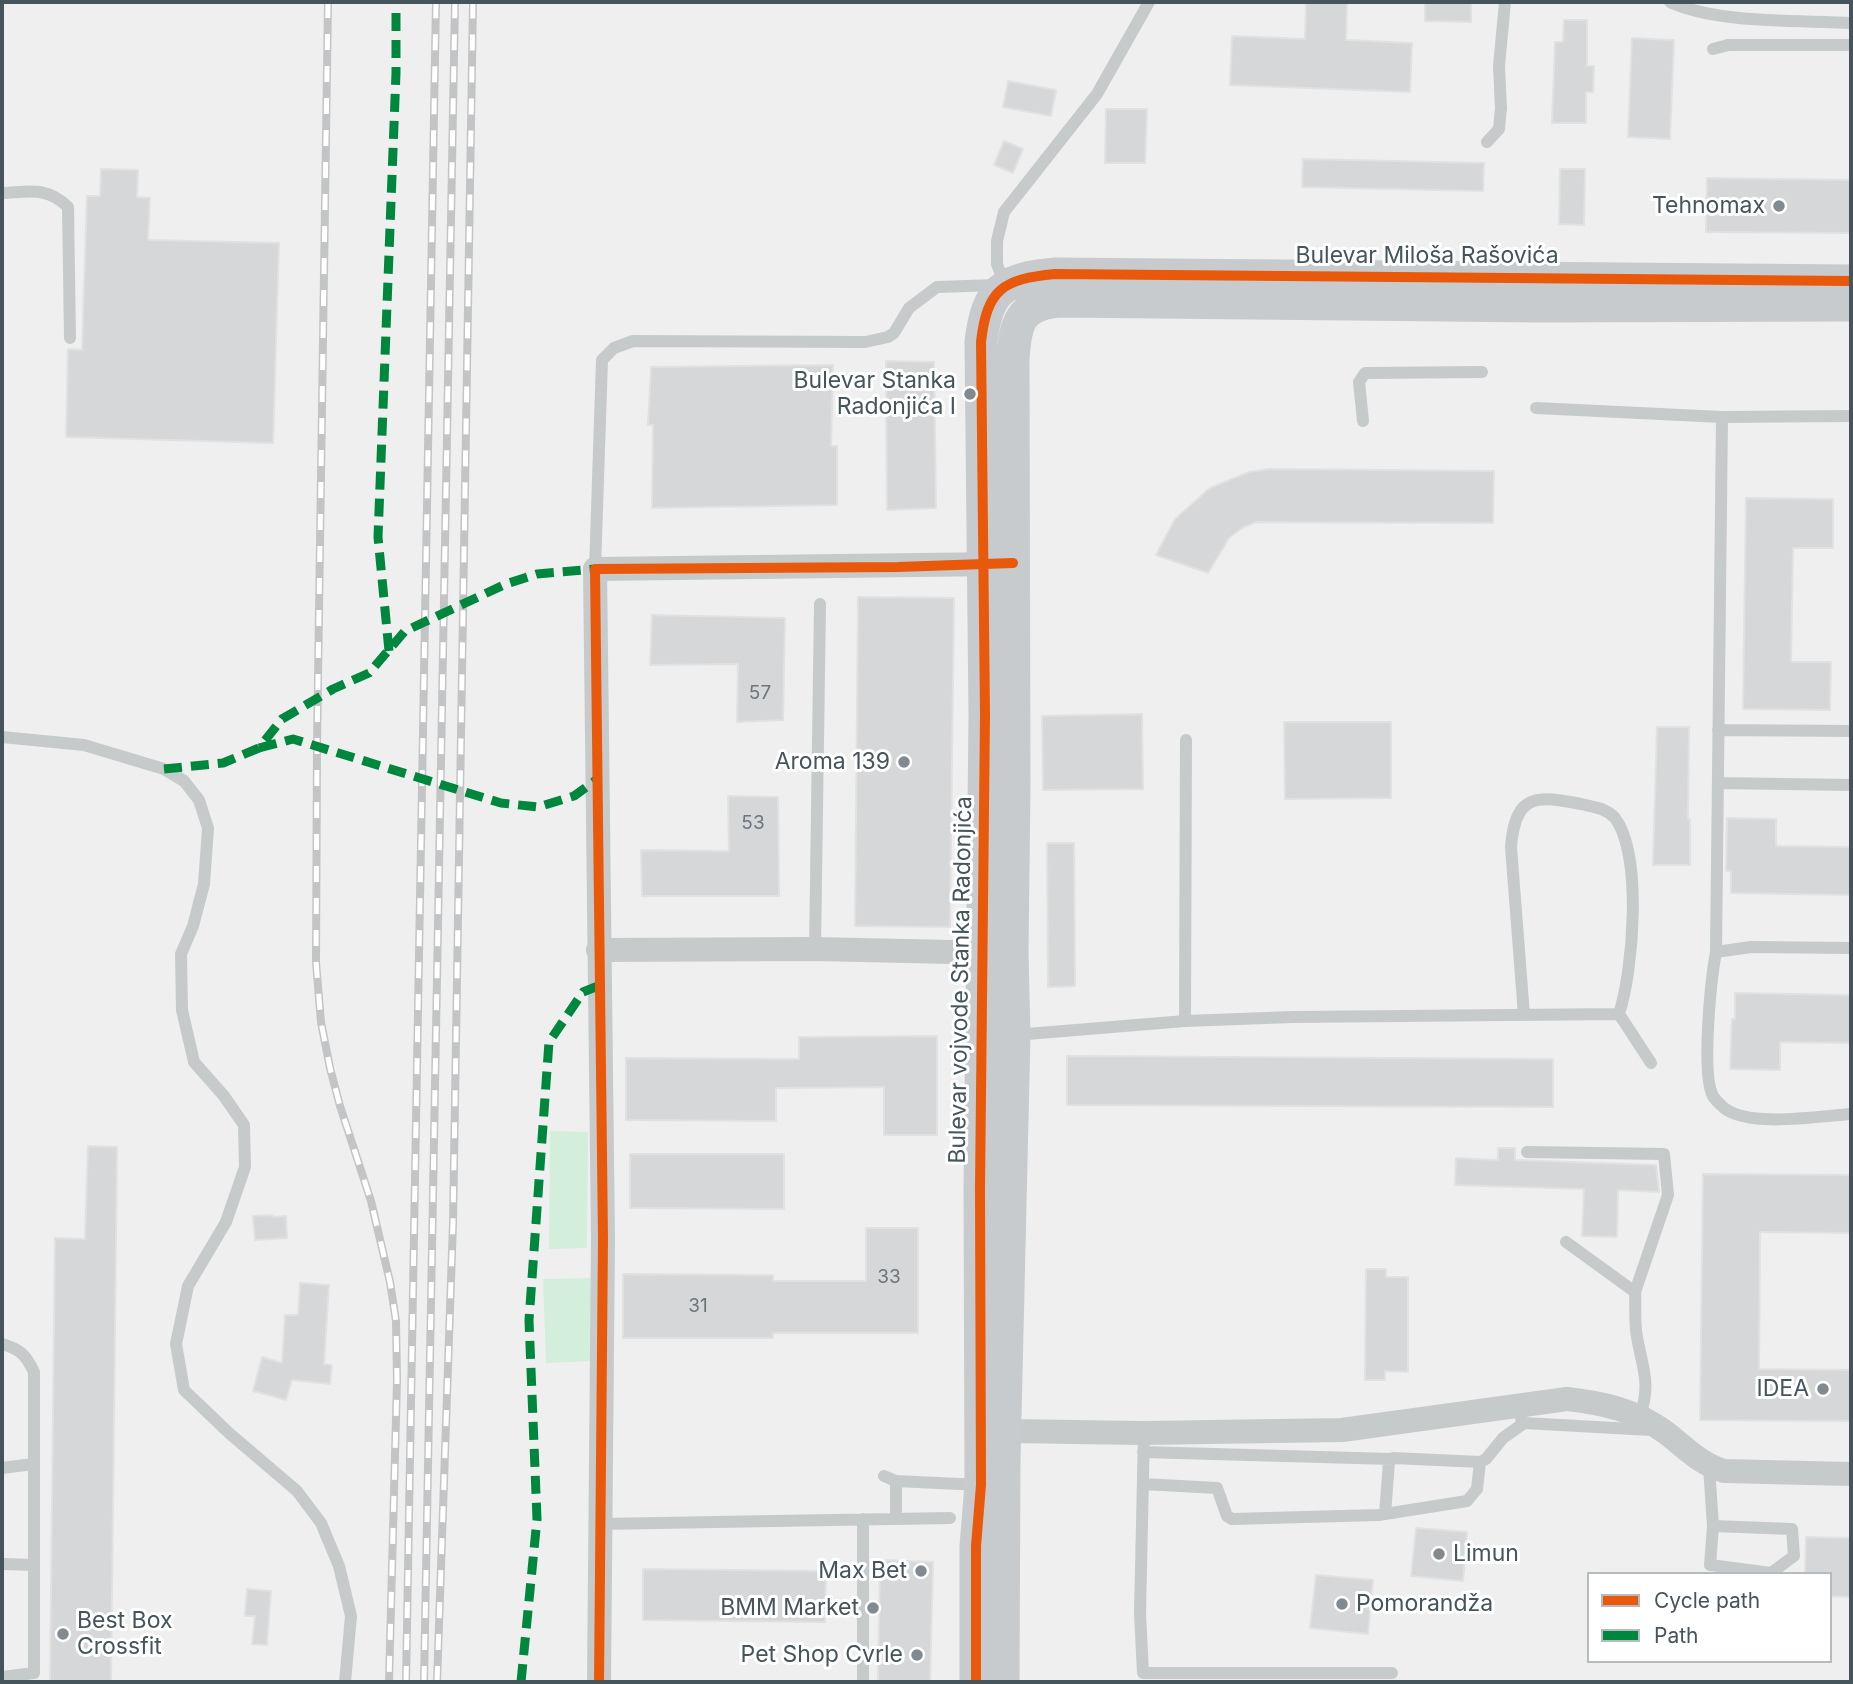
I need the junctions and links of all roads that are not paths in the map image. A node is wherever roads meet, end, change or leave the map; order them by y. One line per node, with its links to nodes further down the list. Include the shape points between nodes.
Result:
1 (1149, 2): 10 (lane, via 1097,94 1004,212 997,264)
2 (1505, 2): 7 (lane, via 1499,129)
3 (1670, 2): 4 (lane, via 1718,16)
4 (1851, 23)
5 (1851, 44): 6 (lane)
6 (1713, 49)
7 (1488, 142)
8 (2, 193): 12 (lane, via 44,191 68,207)
9 (1851, 281): 10 (street, Bulevar Miloša Rašovića, via 1055,274 1021,278)
10 (1014, 300): 11 (street, Bulevar Miloša Rašovića); 18 (street, Bulevar vojvode Stanka Radonjića, via 988,307 981,342); 19 (lane, via 937,288 909,308 894,333 866,342 633,341 614,348 602,360)
11 (1851, 305)
12 (70, 338)
13 (1482, 372): 17 (lane, via 1365,373 1359,382)
14 (1536, 408): 16 (lane)
15 (1851, 416): 16 (lane)
16 (1722, 417): 21 (lane)
17 (1363, 422)
18 (998, 564): 19 (street); 31 (street, Bulevar vojvode Stanka Radonjića, via 985,715)
19 (595, 569): 29 (street)
20 (820, 604): 28 (lane)
21 (1718, 730): 22 (lane); 25 (lane)
22 (1851, 731)
23 (2, 737): 70 (lane, via 84,745 164,769 184,781 199,800 208,828 204,884 181,954 182,1010 194,1062 244,1125 245,1167 226,1222 188,1286 176,1344 184,1390 297,1491 321,1523 339,1566 351,1616)
24 (1186, 740): 34 (lane)
25 (1718, 783): 26 (lane); 30 (lane)
26 (1851, 785)
27 (1851, 948): 30 (lane)
28 (816, 949): 29 (street); 31 (street)
29 (598, 950): 59 (street, via 603,1238)
30 (1716, 951): 37 (lane, via 1708,1079 1713,1097 1725,1109 1747,1117)
31 (997, 953): 35 (street, Bulevar vojvode Stanka Radonjića); 54 (street, Bulevar vojvode Stanka Radonjića, via 979,1188)
32 (1619, 1014): 33 (lane); 33 (lane, via 1628,979 1633,882 1624,836 1609,812 1549,798 1534,800 1523,808 1512,833); 36 (lane)
33 (1524, 1015): 34 (lane)
34 (1185, 1021): 35 (lane)
35 (1014, 1035): 44 (street, Bulevar vojvode Stanka Radonjića)
36 (1651, 1063)
37 (1851, 1114)
38 (1527, 1152): 40 (lane, via 1664,1154 1668,1195)
39 (1566, 1242): 40 (lane)
40 (1636, 1293): 43 (lane, via 1636,1334 1646,1372)
41 (2, 1344): 49 (lane, via 27,1356 34,1372)
42 (1519, 1414): 43 (street, via 1567,1399 1620,1408); 45 (lane); 46 (street); 48 (lane)
43 (1640, 1418): 45 (street)
44 (1005, 1432): 46 (street); 54 (street, Bulevar vojvode Stanka Radonjića)
45 (1664, 1432): 50 (street)
46 (1143, 1443): 47 (lane); 53 (lane)
47 (1391, 1460): 48 (lane); 55 (lane)
48 (1480, 1462): 55 (lane, via 1477,1489 1467,1501)
49 (33, 1464): 51 (lane); 62 (lane)
50 (1709, 1467): 52 (street, via 1736,1472); 60 (lane)
51 (2, 1468)
52 (1851, 1474)
53 (1143, 1484): 55 (lane, via 1215,1487 1232,1519); 68 (lane)
54 (992, 1485): 58 (lane, via 890,1478); 73 (street, Bulevar vojvode Stanka Radonjića, via 976,1546); 74 (street, Bulevar vojvode Stanka Radonjića)
55 (1385, 1514)
56 (950, 1518): 58 (lane)
57 (863, 1519): 58 (lane); 59 (lane); 72 (lane)
58 (895, 1519)
59 (599, 1524): 71 (street)
60 (1713, 1526): 63 (lane, via 1710,1565); 64 (lane, via 1792,1529 1794,1556)
61 (2, 1564): 62 (lane)
62 (34, 1565): 67 (lane)
63 (1763, 1572)
64 (1772, 1572)
65 (1392, 1673): 69 (lane)
66 (2, 1676): 67 (lane)
67 (34, 1677)
68 (1143, 1678): 69 (lane)
69 (1256, 1678)
70 (345, 1682)
71 (598, 1682)
72 (863, 1682)
73 (976, 1682)
74 (1003, 1682)

